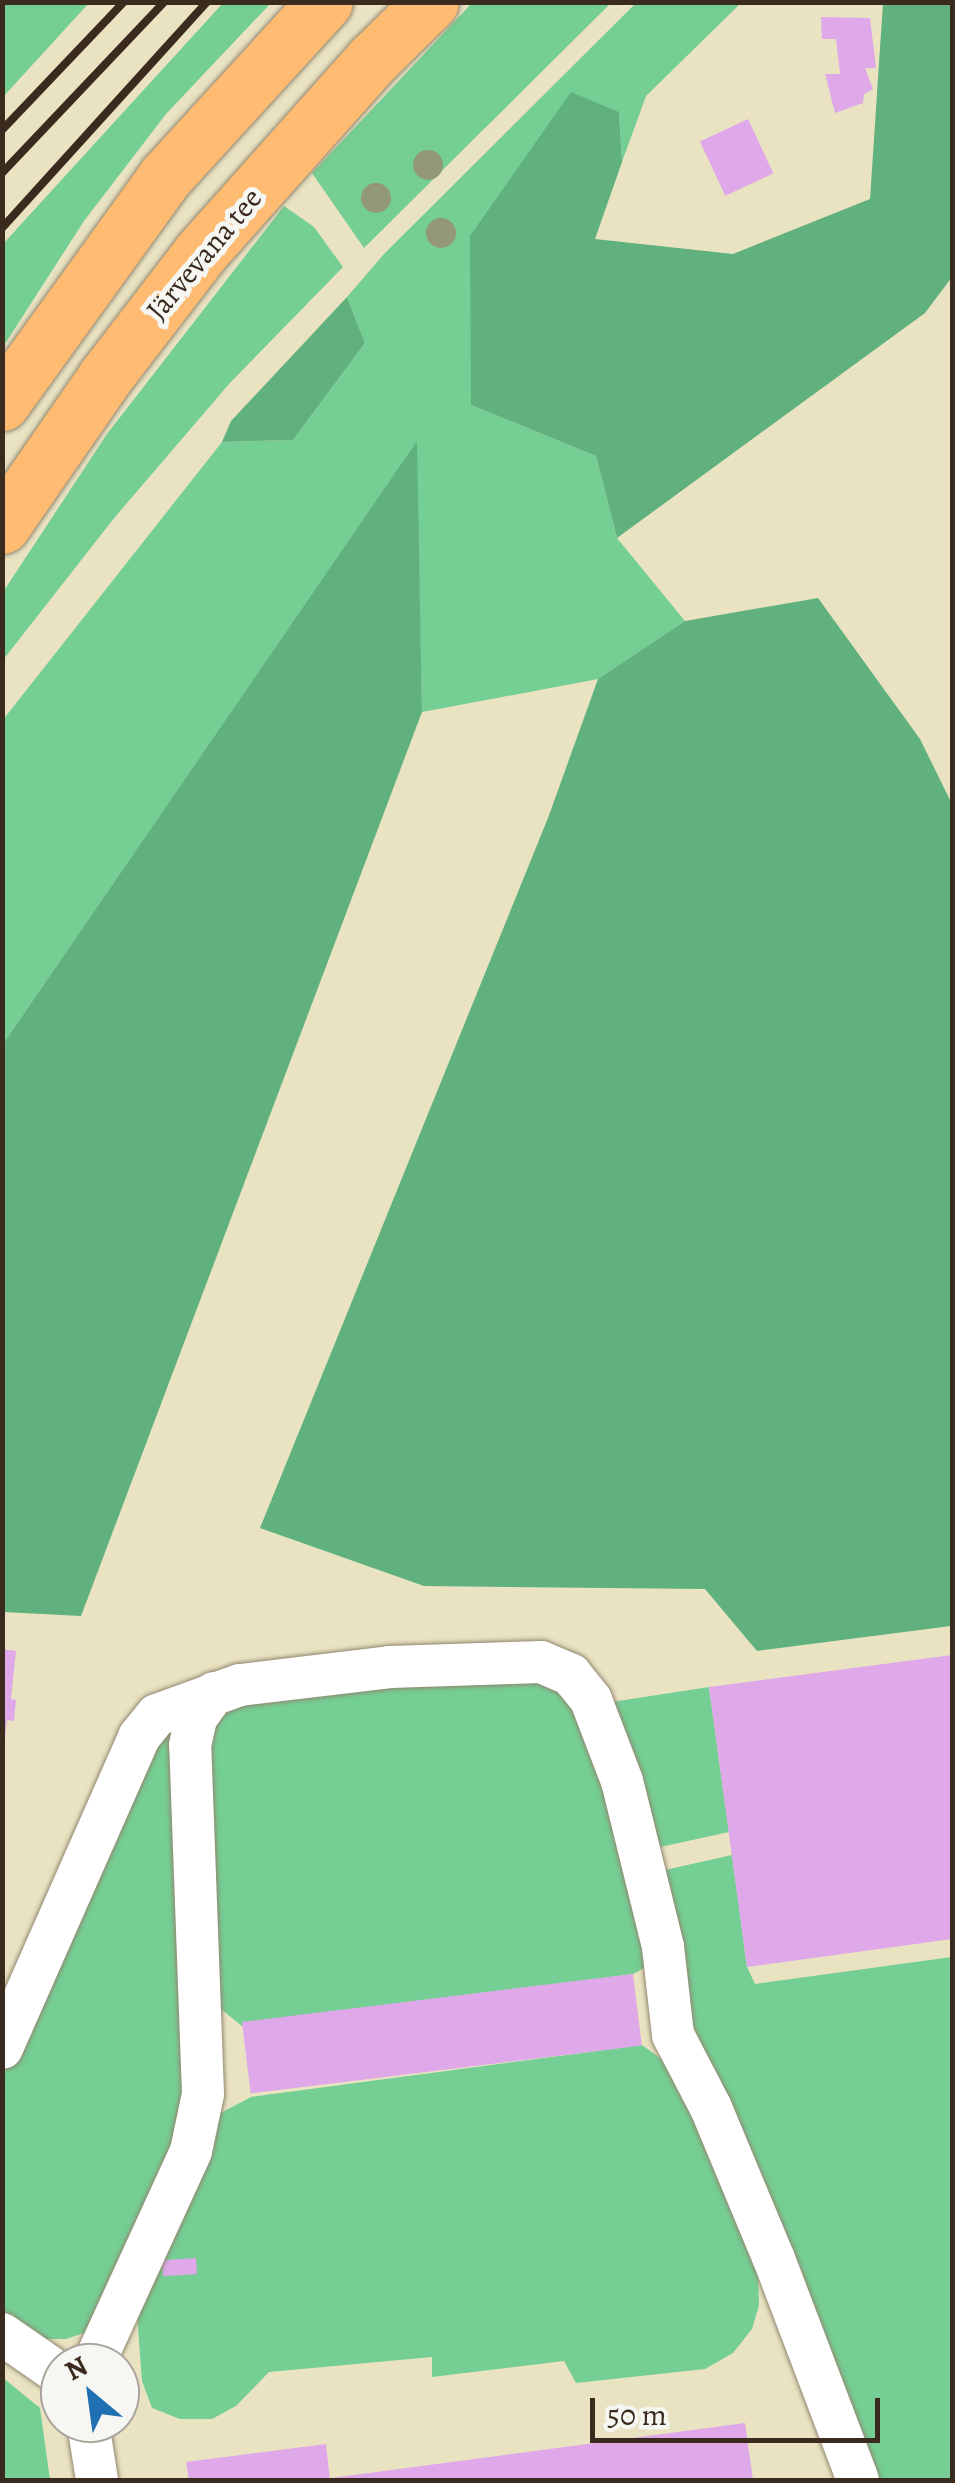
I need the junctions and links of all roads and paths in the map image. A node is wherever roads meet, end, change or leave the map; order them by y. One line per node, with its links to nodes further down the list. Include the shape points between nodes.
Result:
1 (325, 2): 3 (main road, via 166,177)
2 (431, 2): 4 (main road, Järvevana tee, via 200,253)
3 (2, 403)
4 (2, 526)
5 (214, 1693): 6 (lane, via 157,1715 139,1737); 8 (lane, via 196,1718 190,1745 203,2094 191,2151); 12 (lane, via 390,1667 500,1660 541,1662 571,1675 591,1700 622,1781 663,1947 673,2035 774,2259)
6 (2, 2048)
7 (2, 2334): 9 (lane)
8 (103, 2343)
9 (40, 2360)
10 (91, 2443): 11 (lane)
11 (96, 2480)
12 (858, 2480)

